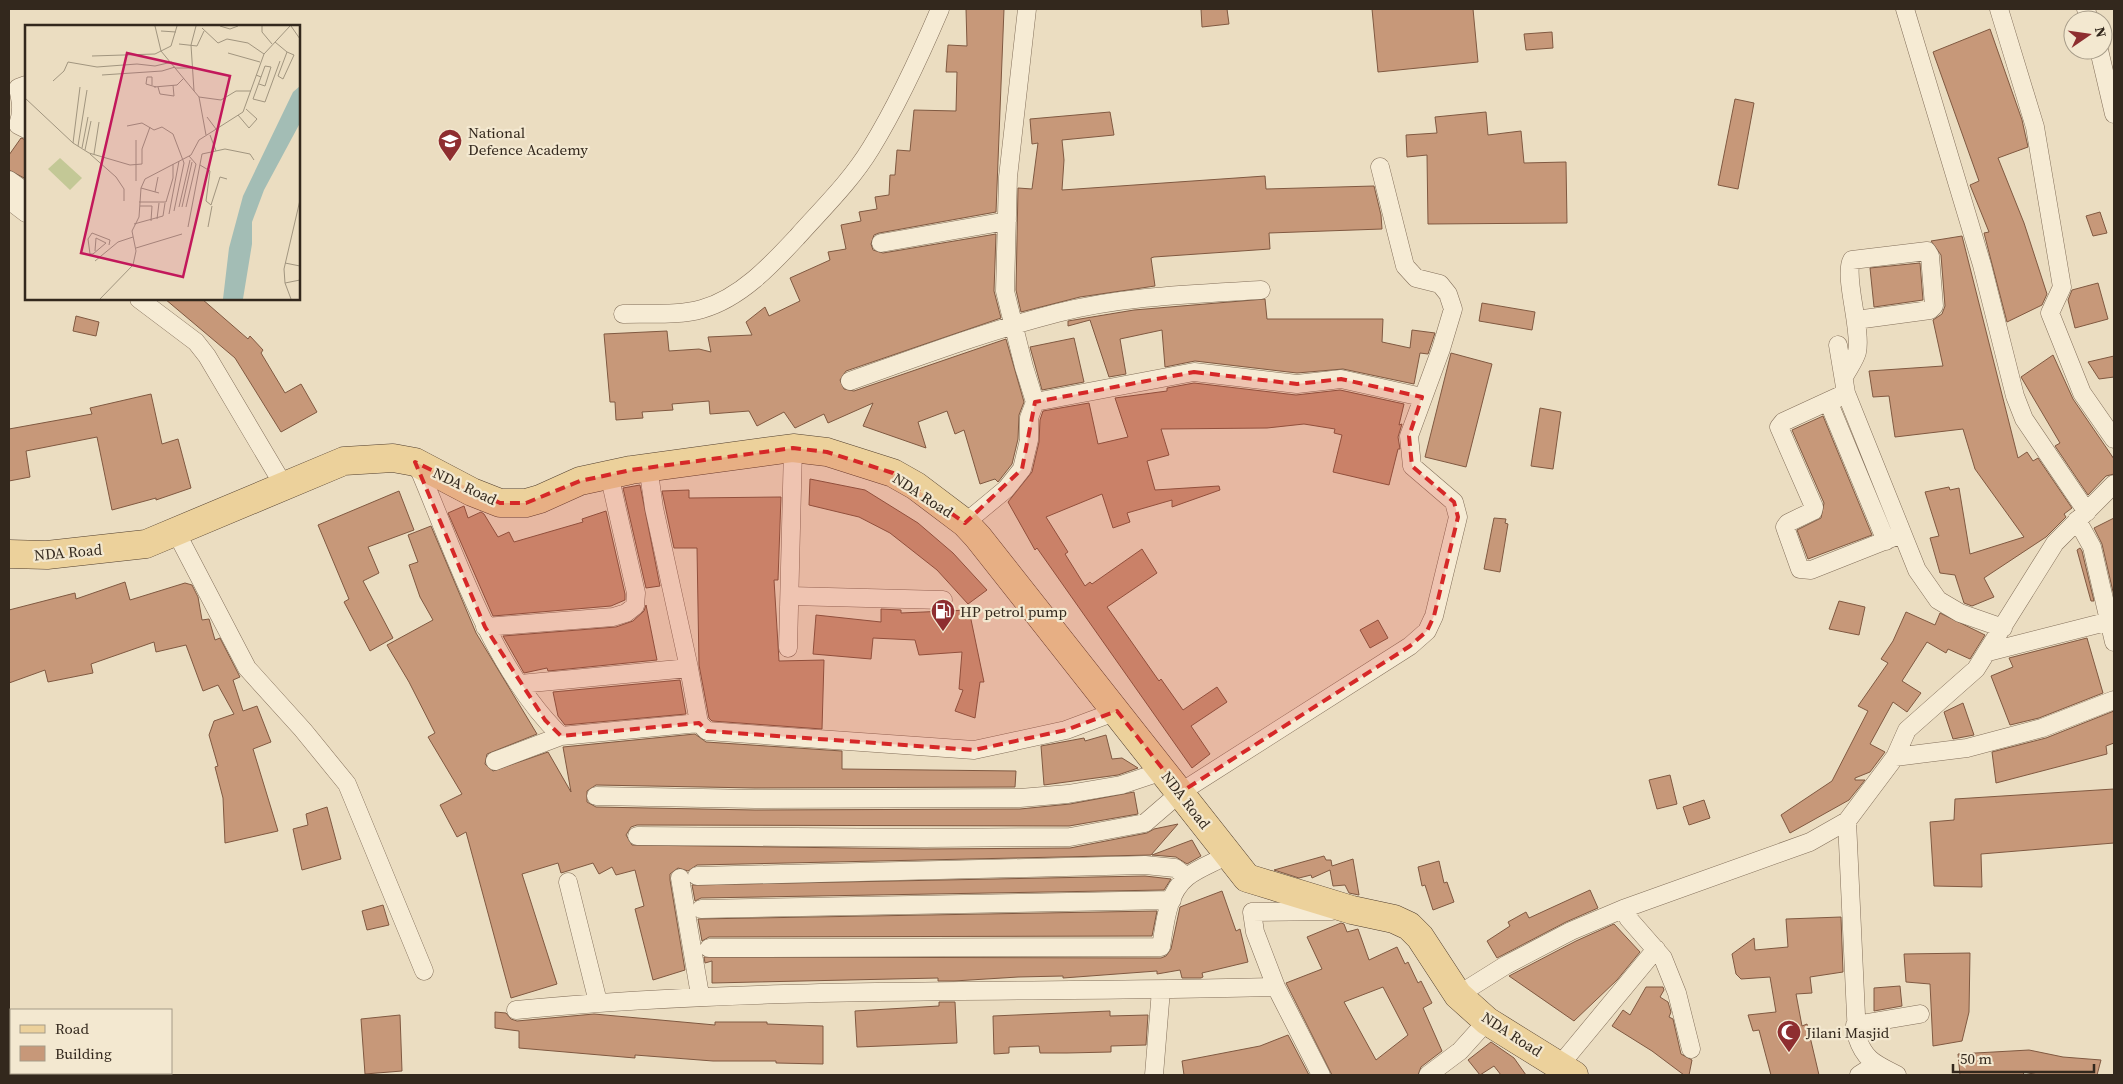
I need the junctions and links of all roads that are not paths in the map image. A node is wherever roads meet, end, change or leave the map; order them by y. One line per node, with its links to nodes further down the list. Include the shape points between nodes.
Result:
1 (940, 9): 19 (street, via 921,54 871,148 850,177 772,264 742,289 704,308 688,312)
2 (1026, 9): 14 (street, via 1008,177)
3 (1905, 9): 34 (street, via 1982,265 2015,396 2024,419)
4 (1998, 9): 28 (street, via 2035,127 2062,287 2050,313 2082,393)
5 (2101, 60): 7 (street)
6 (25, 85): 8 (street, via 18,88 22,104)
7 (2114, 114)
8 (18, 130)
9 (1380, 167): 25 (street, via 1405,266 1416,278 1440,284 1453,308 1442,349)
10 (9, 180): 11 (street)
11 (25, 191)
12 (9, 200): 13 (street)
13 (25, 212)
14 (1007, 221): 15 (street); 21 (street, via 1005,291)
15 (881, 243)
16 (1261, 290): 21 (street, via 1115,302)
17 (141, 300): 18 (street)
18 (153, 304): 33 (street, via 207,356)
19 (623, 314)
20 (1856, 320): 20 (street, via 1849,269 1852,260 1927,251 1934,306 1930,310); 24 (street, via 1856,352)
21 (1014, 326): 23 (street); 27 (street)
22 (1838, 345): 24 (street)
23 (850, 381)
24 (1845, 385): 26 (street); 37 (street)
25 (1422, 397): 27 (street, via 1341,379 1297,384 1194,372); 57 (street, via 1409,436 1412,466 1454,502 1458,517 1434,616 1426,631 1410,646)
26 (1828, 401): 38 (street); 38 (street, via 1779,426 1814,507 1813,511 1786,527 1800,570 1811,570)
27 (1035, 402): 35 (street, via 1029,418 1022,470 1006,489)
28 (2114, 439)
29 (793, 448): 31 (main road, NDA Road); 35 (main road, NDA Road, via 827,452 893,473); 40 (street)
30 (415, 462): 31 (main road, NDA Road, via 500,503 526,503 580,481); 33 (main road, NDA Road, via 393,458 344,461); 43 (street)
31 (629, 470): 43 (street, via 635,606 613,617); 48 (street, via 654,508)
32 (2114, 484): 34 (street)
33 (284, 486): 36 (main road, NDA Road)
34 (2082, 516): 42 (street); 44 (street, via 2055,543)
35 (965, 523): 51 (main road, NDA Road)
36 (176, 532): 39 (main road, NDA Road, via 146,544 47,555); 70 (street, via 247,668 347,784)
37 (1902, 534): 38 (street); 44 (street, via 1917,570 1938,600 1960,613)
38 (1886, 541)
39 (9, 554)
40 (790, 596): 41 (street); 46 (street)
41 (943, 600)
42 (2110, 621): 45 (street); 47 (street)
43 (486, 627): 49 (street)
44 (2003, 628): 47 (street)
45 (2114, 642)
46 (788, 648)
47 (1988, 652): 54 (street, via 1976,669 1907,730)
48 (689, 668): 49 (street); 52 (street)
49 (520, 684): 53 (street, via 545,720)
50 (2114, 700): 54 (street, via 2042,728 1968,748)
51 (1117, 711): 52 (street, via 1066,730 974,750 707,731); 56 (main road, NDA Road)
52 (699, 723): 53 (street)
53 (561, 736): 55 (street)
54 (1895, 757): 59 (street)
55 (495, 761)
56 (1163, 771): 57 (main road, NDA Road); 58 (street, via 1121,785 1020,798)
57 (1181, 792): 60 (street, via 1145,823 1070,837); 61 (main road, NDA Road)
58 (596, 796)
59 (1847, 821): 74 (street, via 1810,842 1571,932 1506,965); 79 (street)
60 (637, 836)
61 (1229, 854): 62 (street); 66 (main road, NDA Road, via 1247,878)
62 (1187, 877): 64 (street); 73 (street, via 1176,868 1145,865 689,877)
63 (568, 882): 75 (street)
64 (1172, 900): 65 (street); 68 (street, via 1161,947)
65 (701, 909)
66 (1352, 910): 71 (street, via 1252,912); 74 (main road, NDA Road, via 1410,926)
67 (1628, 918): 69 (street)
68 (709, 948)
69 (1656, 949): 80 (street, via 1677,993); 82 (street)
70 (424, 971)
71 (1276, 987): 72 (street); 84 (street)
72 (1161, 990): 73 (street); 83 (street)
73 (700, 995): 75 (street)
74 (1458, 996): 78 (main road, NDA Road)
75 (598, 1002): 76 (street)
76 (516, 1010)
77 (1920, 1014): 79 (street)
78 (1487, 1021): 82 (main road, NDA Road); 85 (street, via 1460,1051)
79 (1855, 1024): 81 (street, via 1862,1052)
80 (1690, 1049)
81 (1876, 1064): 86 (street); 87 (street)
82 (1567, 1070)
83 (1154, 1075)
84 (1321, 1075)
85 (1428, 1075)
86 (1859, 1075)
87 (1898, 1075)

